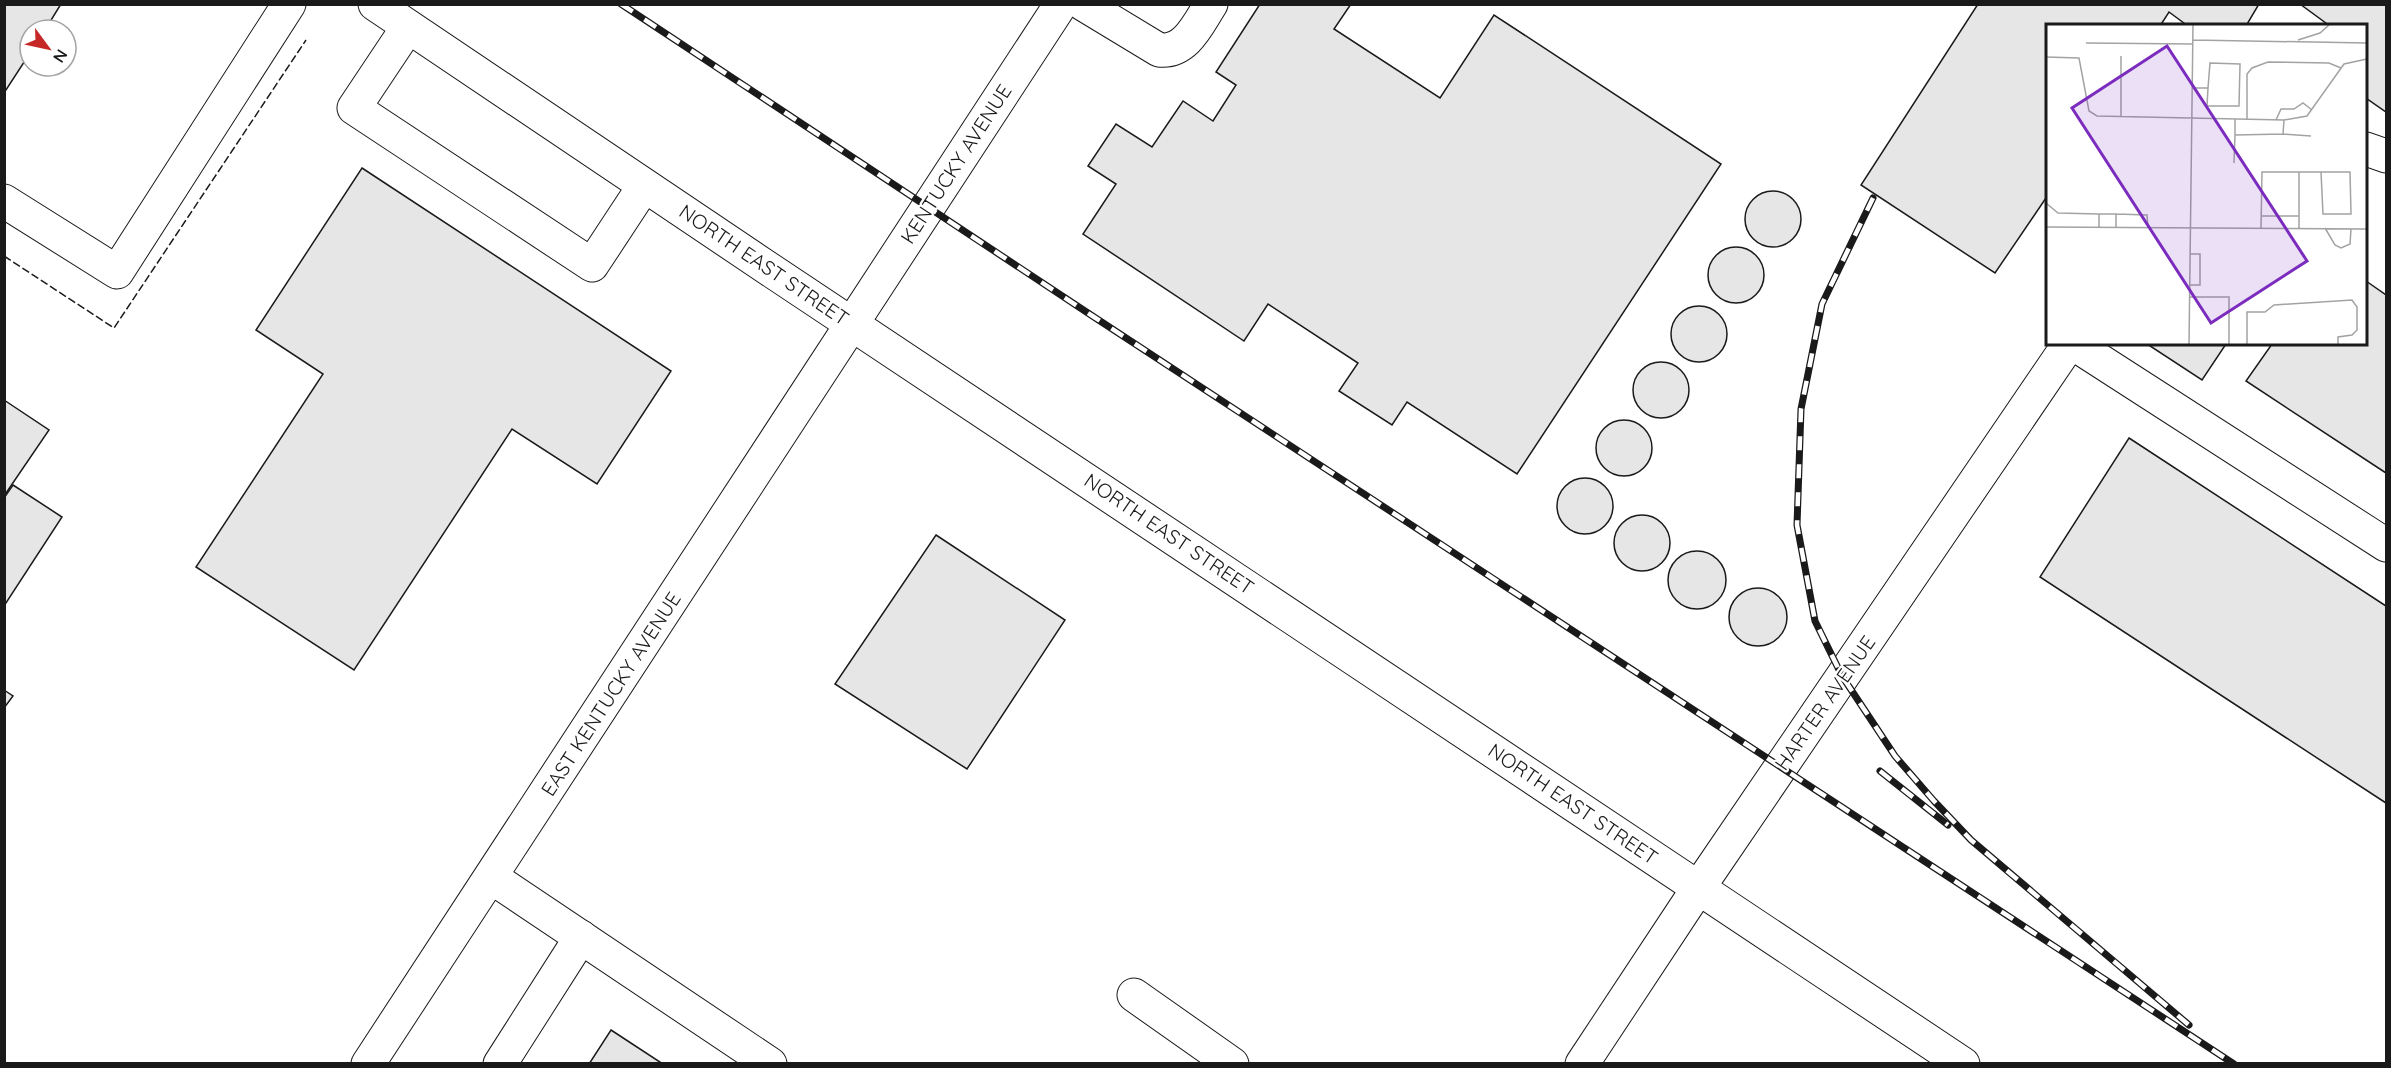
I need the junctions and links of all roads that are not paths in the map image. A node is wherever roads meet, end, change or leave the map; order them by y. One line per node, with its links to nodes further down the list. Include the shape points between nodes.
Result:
1 (289, 4): 10 (street, via 117,272)
2 (375, 4): 6 (street, NORTH EAST STREET)
3 (1060, 4): 11 (street, KENTUCKY AVENUE)
4 (1083, 4): 5 (street, via 1159,50 1169,51 1188,39)
5 (1211, 4)
6 (408, 27): 9 (street, NORTH EAST STREET); 9 (street, via 354,108 592,265)
7 (2367, 149): 8 (street)
8 (2386, 156)
9 (644, 186): 11 (street, NORTH EAST STREET)
10 (4, 201)
11 (852, 324): 15 (street, EAST KENTUCKY AVENUE); 16 (street, NORTH EAST STREET)
12 (2068, 345): 16 (street, HARTER AVENUE)
13 (2076, 345): 14 (street)
14 (2386, 545)
15 (491, 877): 17 (street); 20 (street, EAST KENTUCKY AVENUE)
16 (1699, 887): 19 (street, NORTH EAST STREET); 24 (street, HARTER AVENUE)
17 (581, 937): 21 (street); 22 (street)
18 (1134, 995): 23 (street)
19 (1944, 1058)
20 (368, 1064)
21 (500, 1064)
22 (770, 1064)
23 (1232, 1064)
24 (1582, 1064)

